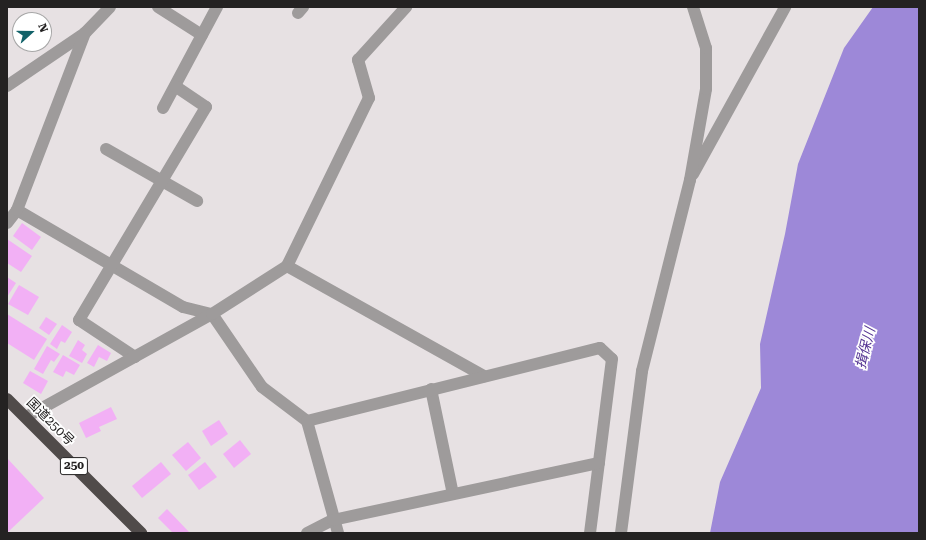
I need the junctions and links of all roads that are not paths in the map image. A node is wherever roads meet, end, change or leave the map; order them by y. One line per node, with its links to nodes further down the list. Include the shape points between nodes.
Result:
1 (110, 7): 7 (street)
2 (158, 7): 8 (street)
3 (217, 7): 8 (street)
4 (406, 7): 19 (street, via 358,60 369,98)
5 (693, 7): 14 (street, via 706,48 706,89)
6 (785, 7): 14 (street)
7 (85, 33): 9 (street); 16 (street)
8 (202, 35): 10 (street)
9 (7, 86)
10 (175, 86): 11 (street); 13 (street, via 206,107)
11 (163, 108)
12 (106, 149): 13 (street)
13 (161, 178): 15 (street); 18 (street)
14 (690, 180): 34 (street, via 642,371)
15 (197, 201)
16 (17, 210): 17 (street); 18 (street)
17 (7, 223)
18 (112, 266): 20 (street, via 182,307); 21 (street, via 78,320)
19 (286, 266): 20 (street); 22 (street)
20 (212, 314): 21 (street); 26 (street, via 262,387)
21 (135, 357): 25 (street)
22 (484, 376): 23 (street); 27 (street, via 600,348 612,359)
23 (431, 389): 26 (street); 28 (street)
24 (7, 399): 25 (highway, 国道250号 / 250)
25 (26, 418): 30 (highway, 国道250号 / 250)
26 (306, 420): 29 (street)
27 (599, 463): 28 (street); 33 (street)
28 (453, 494): 29 (street)
29 (333, 520): 31 (street); 32 (street)
30 (141, 533)
31 (307, 533)
32 (338, 533)
33 (590, 533)
34 (620, 533)

